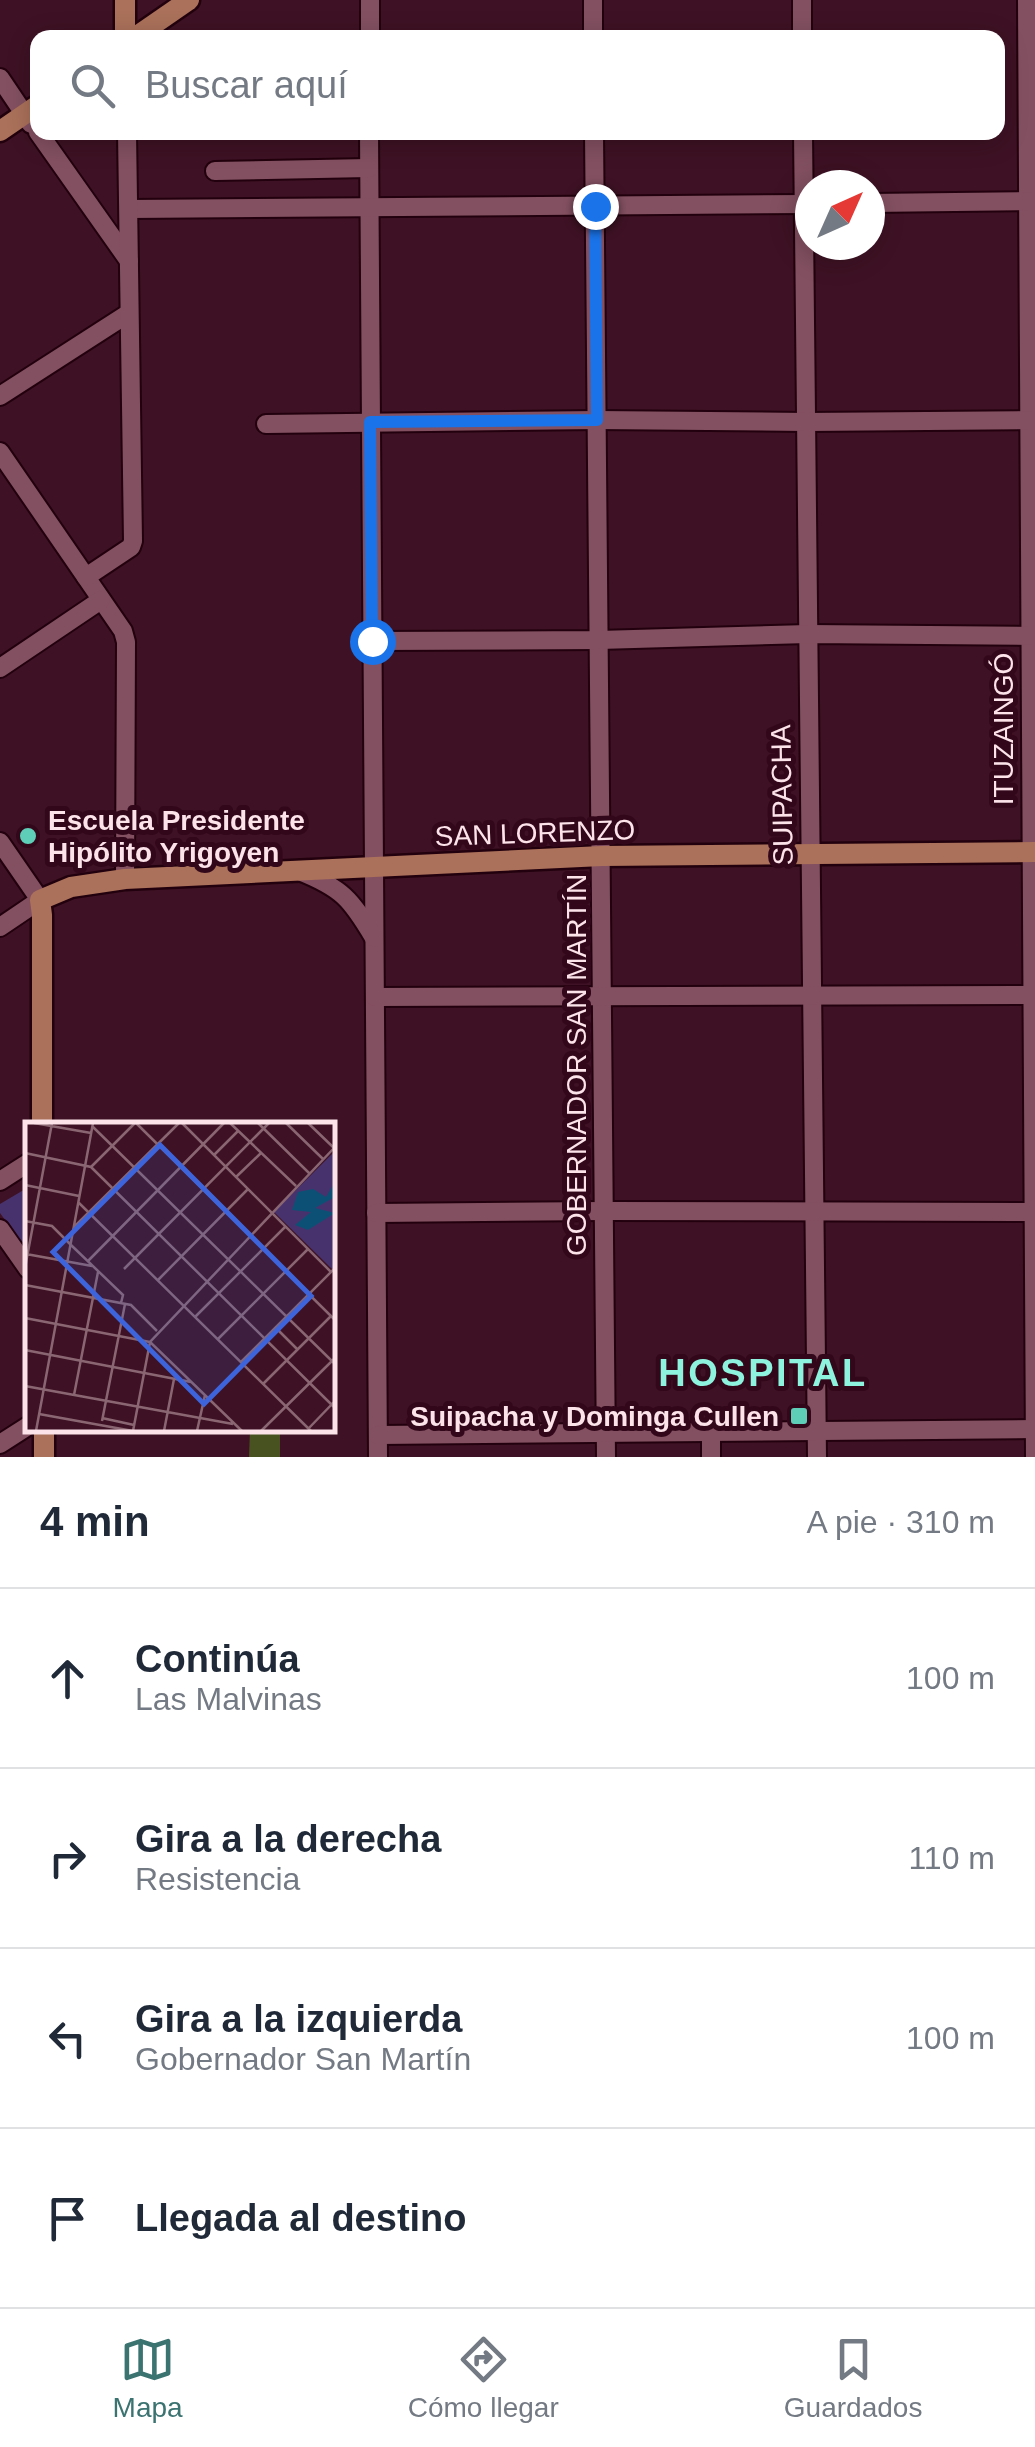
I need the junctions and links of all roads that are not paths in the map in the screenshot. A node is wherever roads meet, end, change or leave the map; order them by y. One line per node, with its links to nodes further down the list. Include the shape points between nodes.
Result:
1 (126, 0): 7 (main road)
2 (188, 0): 8 (main road)
3 (370, 0): 9 (street)
4 (592, 0): 10 (street)
5 (802, 0): 11 (street)
6 (1027, 0): 24 (street, ITUZAINGÓ)
7 (125, 30)
8 (145, 30)
9 (370, 30)
10 (593, 30)
11 (802, 30)
12 (0, 78): 13 (street)
13 (30, 108)
14 (30, 110): 15 (main road)
15 (0, 131)
16 (44, 140): 31 (street)
17 (127, 140): 29 (street)
18 (369, 140): 21 (street)
19 (594, 140): 28 (street, GOBERNADOR SAN MARTÍN)
20 (803, 140): 22 (street, SUIPACHA)
21 (369, 168): 23 (street); 27 (street)
22 (805, 170)
23 (215, 171)
24 (1032, 201): 25 (street); 35 (street, ITUZAINGÓ)
25 (885, 203)
26 (795, 204): 28 (street)
27 (369, 206): 28 (street); 29 (street); 36 (street)
28 (595, 206): 34 (street, GOBERNADOR SAN MARTÍN)
29 (129, 209): 31 (street)
30 (807, 260): 37 (street, SUIPACHA)
31 (129, 262): 32 (street)
32 (129, 313): 33 (street); 40 (street, via 133,541)
33 (0, 396)
34 (597, 420): 36 (street); 37 (street); 44 (street, GOBERNADOR SAN MARTÍN)
35 (1032, 420): 37 (street); 43 (street, ITUZAINGÓ)
36 (370, 422): 38 (street); 45 (street)
37 (806, 422): 42 (street, SUIPACHA)
38 (266, 424)
39 (0, 452): 40 (street)
40 (86, 577): 41 (street)
41 (102, 600): 46 (street); 53 (street, via 126,642)
42 (808, 634): 43 (street); 44 (street); 49 (street, SUIPACHA)
43 (1033, 636): 48 (street, ITUZAINGÓ)
44 (599, 640): 45 (street); 50 (street, GOBERNADOR SAN MARTÍN)
45 (372, 641): 51 (street)
46 (0, 668)
47 (0, 842): 54 (street)
48 (1033, 852): 49 (main road, SAN LORENZO); 57 (street, ITUZAINGÓ)
49 (810, 855): 50 (main road, SAN LORENZO); 58 (street, SUIPACHA)
50 (602, 856): 51 (main road, SAN LORENZO); 60 (street, GOBERNADOR SAN MARTÍN)
51 (375, 867): 52 (main road, SAN LORENZO); 56 (street)
52 (299, 871): 53 (main road, SAN LORENZO); 56 (street, via 338,890)
53 (125, 880): 54 (main road, SAN LORENZO, via 71,887)
54 (40, 900): 55 (street); 61 (main road)
55 (0, 926)
56 (375, 940): 59 (street)
57 (1034, 995): 58 (street); 65 (street, ITUZAINGÓ)
58 (812, 996): 60 (street); 66 (street, SUIPACHA)
59 (375, 998): 60 (street); 67 (street)
60 (603, 998): 64 (street, GOBERNADOR SAN MARTÍN)
61 (42, 1122)
62 (25, 1165): 63 (street)
63 (0, 1181)
64 (604, 1211): 66 (street); 67 (street); 74 (street, GOBERNADOR SAN MARTÍN)
65 (1034, 1212): 66 (street); 71 (street, ITUZAINGÓ)
66 (814, 1213): 72 (street, SUIPACHA)
67 (376, 1214): 75 (street)
68 (0, 1228): 69 (street)
69 (25, 1265)
70 (25, 1428): 76 (street)
71 (1035, 1429): 72 (street); 81 (street, ITUZAINGÓ)
72 (816, 1430): 73 (street); 80 (street, SUIPACHA)
73 (711, 1432): 74 (street); 79 (street)
74 (606, 1434): 75 (street); 78 (street, GOBERNADOR SAN MARTÍN)
75 (378, 1436): 77 (street)
76 (0, 1444)
77 (378, 1457)
78 (606, 1457)
79 (711, 1457)
80 (817, 1457)
81 (1034, 1457)

